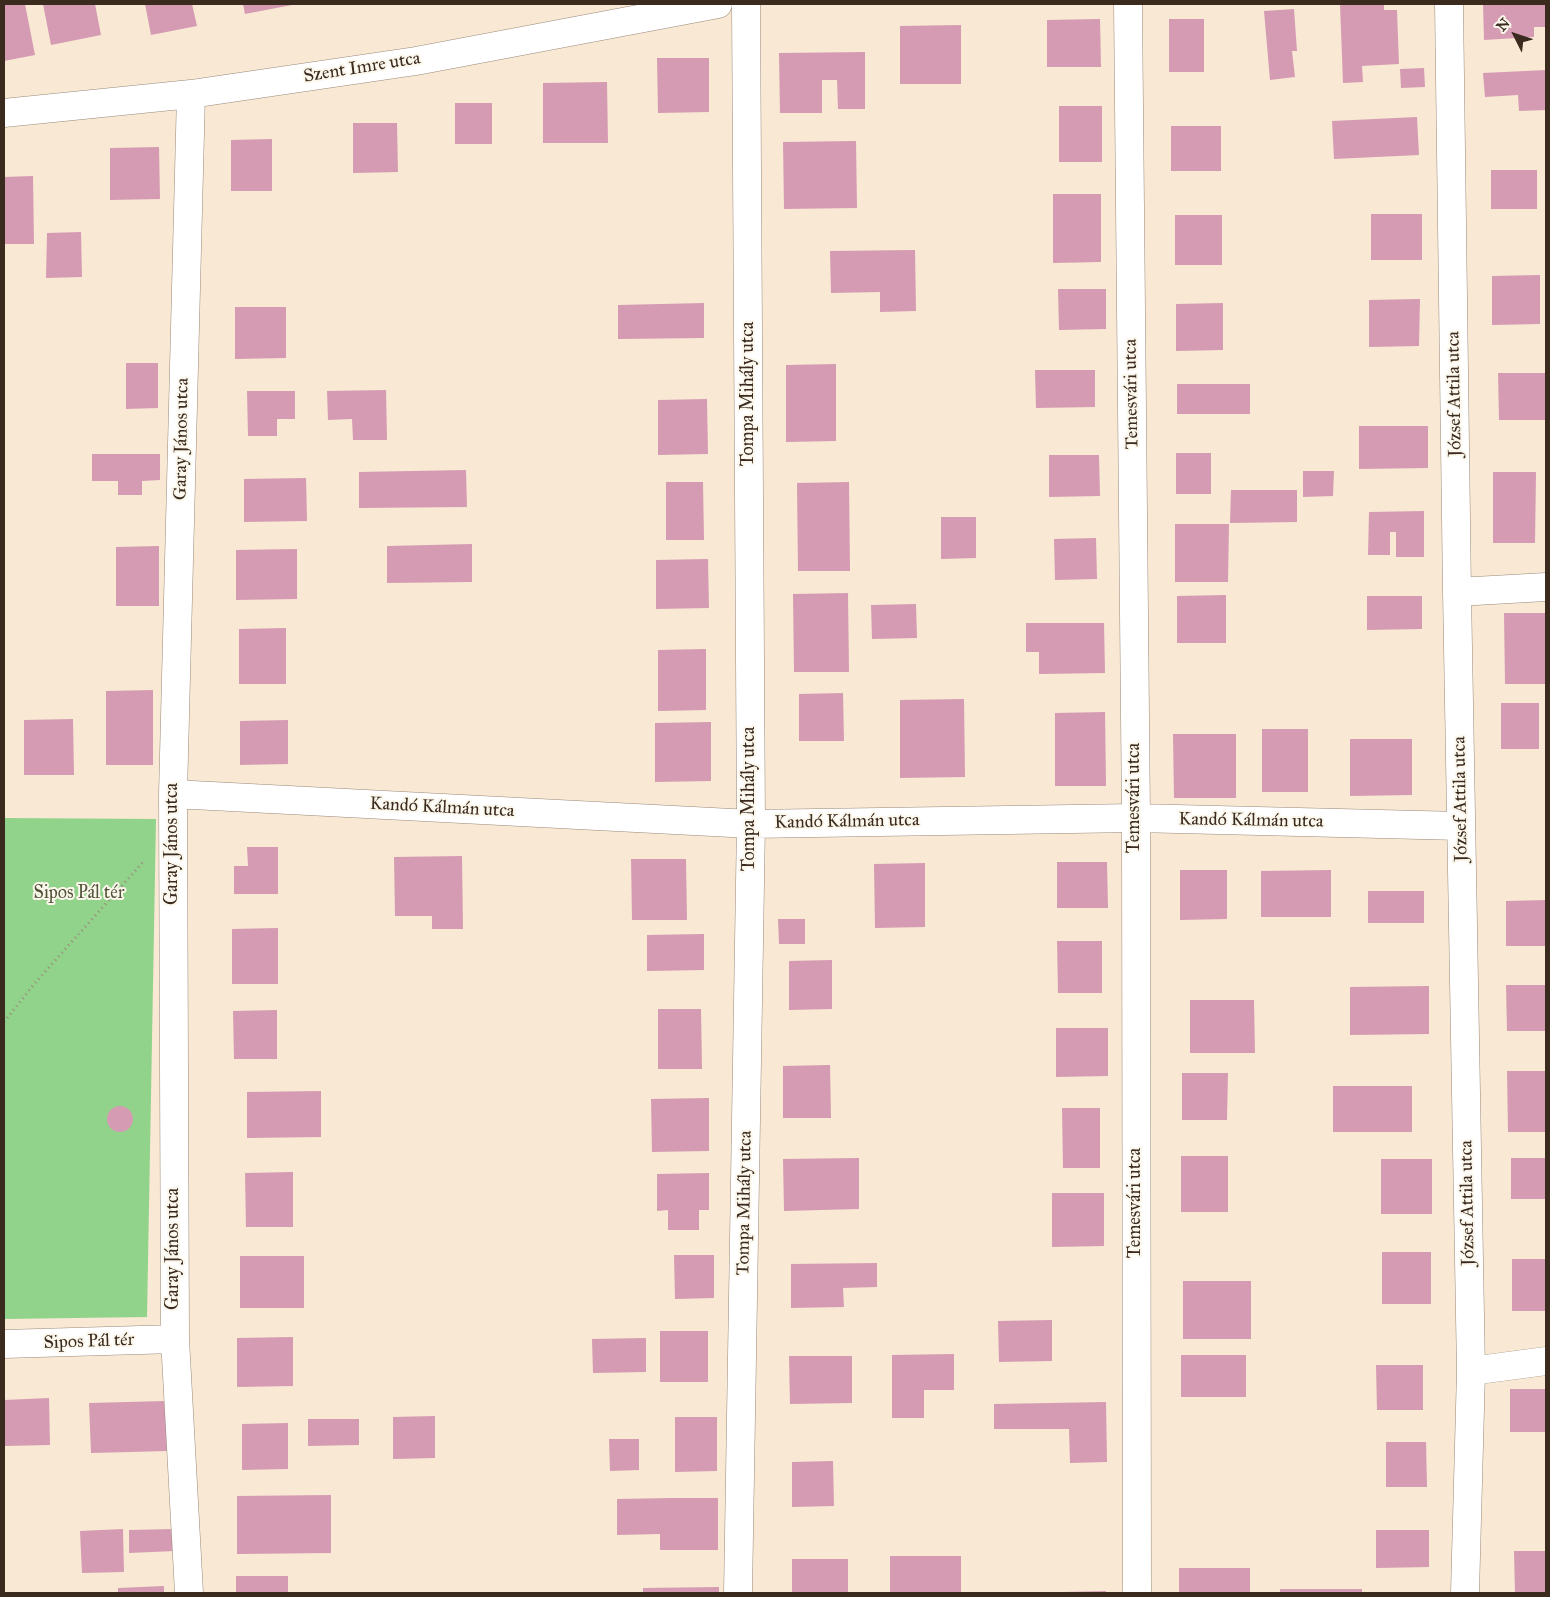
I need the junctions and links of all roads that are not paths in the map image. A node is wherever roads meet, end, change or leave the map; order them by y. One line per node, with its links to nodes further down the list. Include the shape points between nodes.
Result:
1 (718, 4): 5 (street, Szent Imre utca, via 416,61)
2 (746, 4): 11 (street, Tompa Mihály utca)
3 (1128, 4): 10 (street, Temesvári utca)
4 (1450, 4): 8 (street, József Attila utca)
5 (191, 94): 6 (street, Szent Imre utca); 9 (street, Garay János utca)
6 (4, 113)
7 (1546, 587): 8 (street)
8 (1457, 592): 12 (street, József Attila utca)
9 (173, 794): 11 (street, Kandó Kálmán utca); 13 (street, Garay János utca)
10 (1136, 818): 11 (street, Kandó Kálmán utca); 12 (street, Kandó Kálmán utca); 19 (street, Temesvári utca)
11 (751, 824): 18 (street, Tompa Mihály utca)
12 (1461, 826): 16 (street, József Attila utca)
13 (174, 1339): 14 (street, Sipos Pál tér); 17 (street, Garay János utca)
14 (4, 1344)
15 (1546, 1361): 16 (street)
16 (1472, 1371): 20 (street, József Attila utca)
17 (190, 1593)
18 (738, 1593)
19 (1137, 1593)
20 (1465, 1593)

